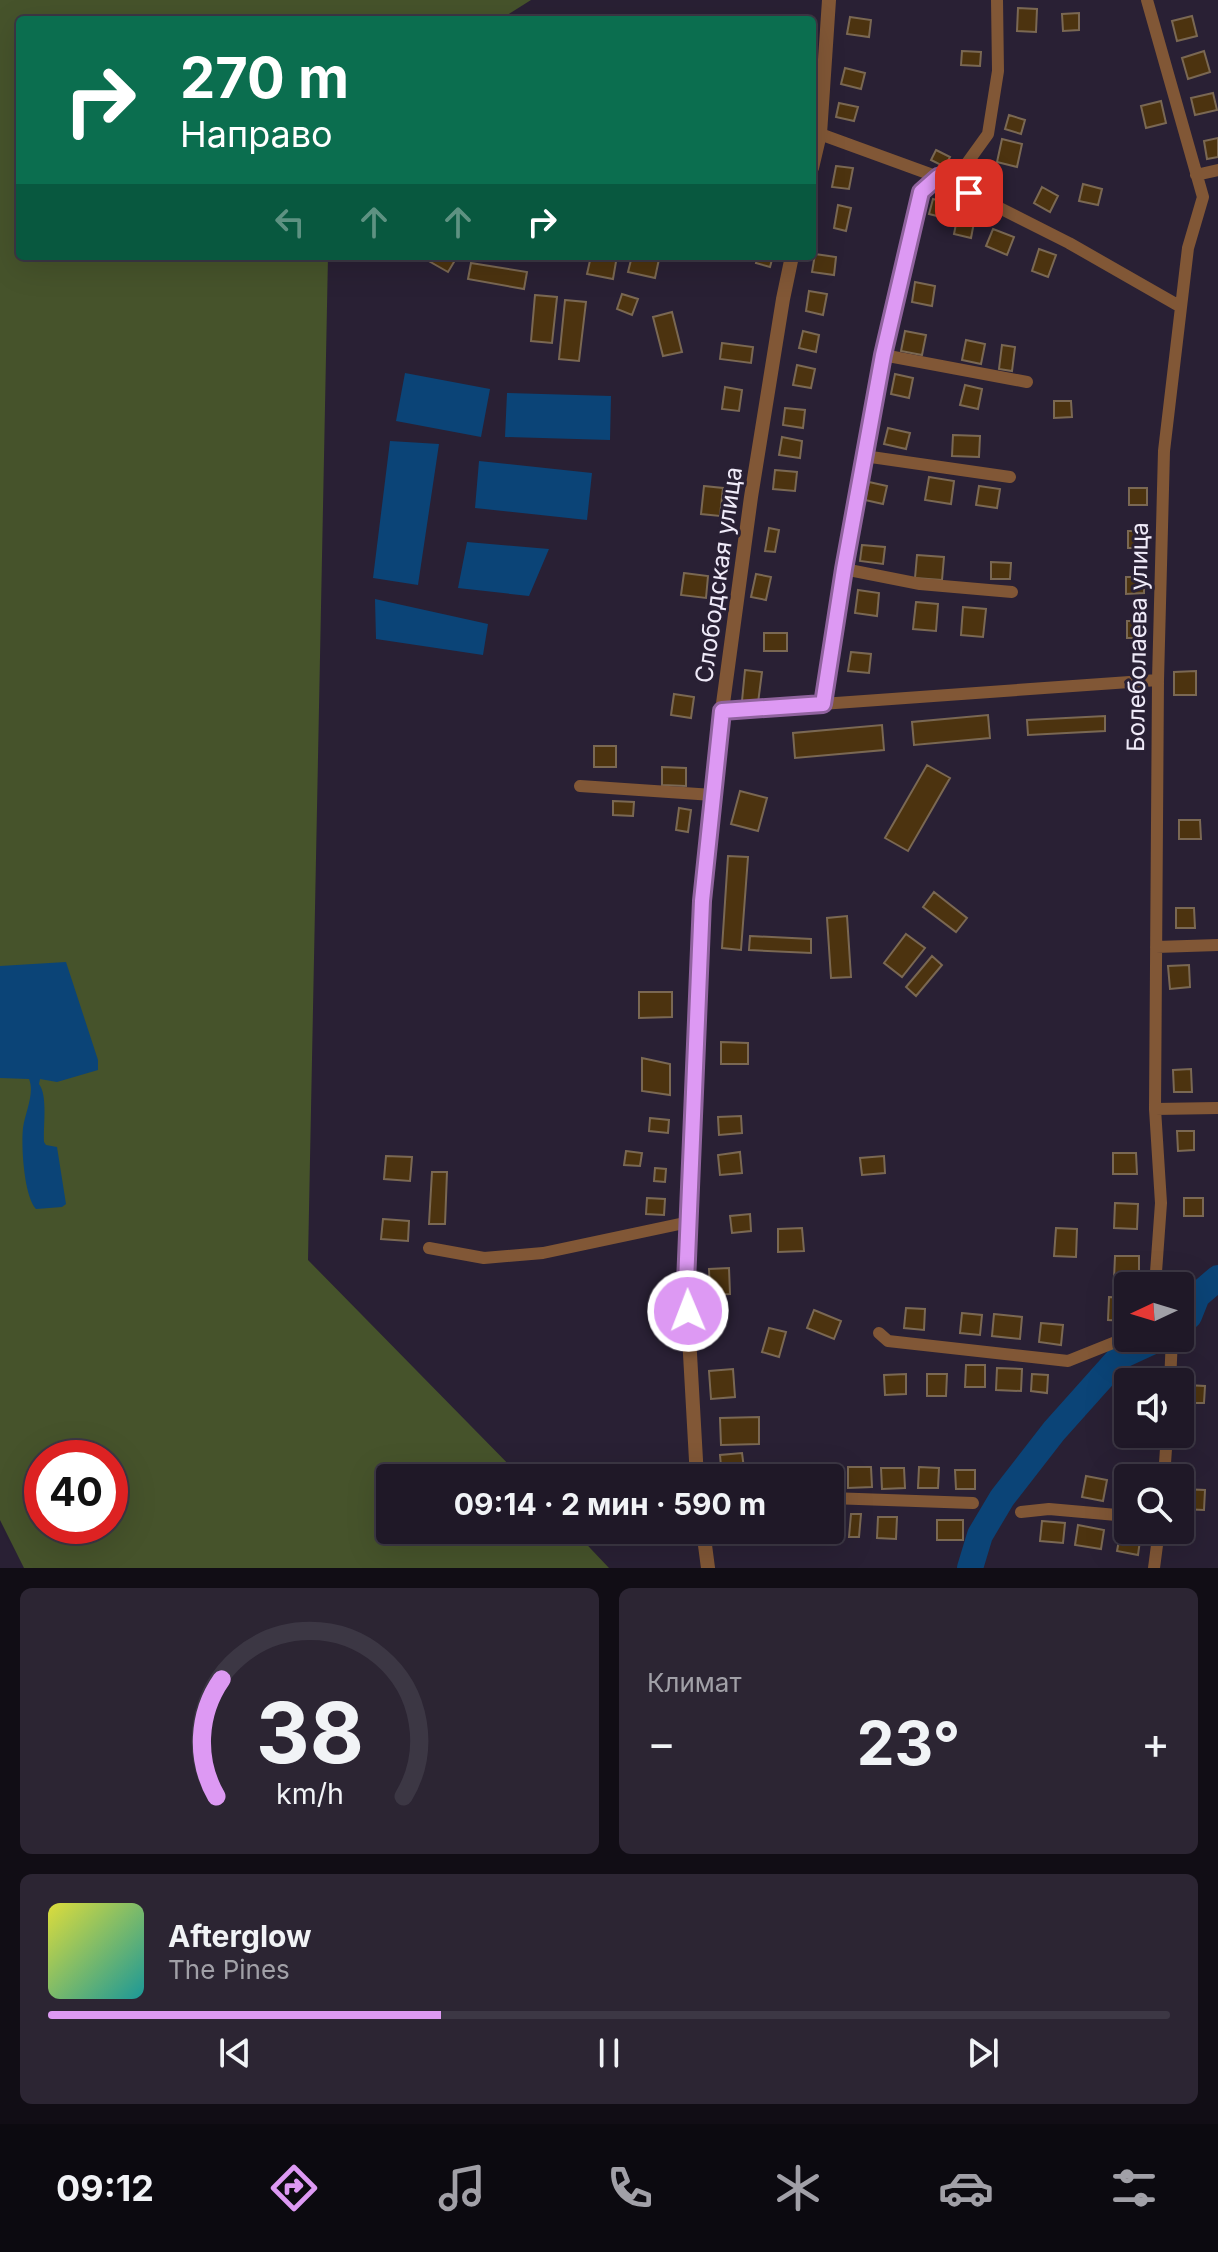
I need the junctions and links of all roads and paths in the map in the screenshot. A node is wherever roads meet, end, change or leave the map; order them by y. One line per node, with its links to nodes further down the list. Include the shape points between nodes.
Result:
1 (829, 0): 4 (street)
2 (997, 0): 9 (street, via 998,71 988,134)
3 (1147, 0): 7 (street, Болеболаева улица)
4 (820, 134): 5 (street); 8 (street)
5 (816, 151)
6 (1218, 170): 7 (street)
7 (1196, 175): 11 (street, Болеболаева улица, via 1203,197 1188,248)
8 (938, 177): 9 (street); 12 (street, via 921,192)
9 (952, 184): 11 (street)
10 (791, 260): 20 (street, Слободская улица)
11 (1181, 307): 18 (street, Болеболаева улица, via 1164,451)
12 (883, 355): 13 (street); 14 (street)
13 (1027, 382)
14 (864, 456): 15 (street); 16 (street)
15 (1010, 477)
16 (844, 569): 17 (street, via 920,584); 19 (street)
17 (1012, 592)
18 (1158, 680): 19 (street); 24 (street, Болеболаева улица)
19 (823, 704): 20 (street)
20 (722, 711): 22 (street, Слободская улица)
21 (580, 786): 22 (street)
22 (713, 795): 27 (street, Слободская улица, via 702,901)
23 (1218, 945): 24 (street)
24 (1156, 947): 26 (street, Болеболаева улица)
25 (1218, 1108): 26 (street)
26 (1155, 1109): 29 (street, Болеболаева улица, via 1161,1203)
27 (689, 1222): 28 (street, via 543,1253 484,1258); 32 (street, Слободская улица, via 686,1283)
28 (429, 1248)
29 (1156, 1272)
30 (879, 1333): 31 (street, via 888,1341 1068,1361)
31 (1114, 1343)
32 (696, 1464)
33 (844, 1498): 34 (street)
34 (973, 1503)
35 (1021, 1512): 36 (street)
36 (1114, 1515)
37 (705, 1544): 39 (street)
38 (1157, 1544): 40 (street)
39 (708, 1568)
40 (1154, 1568)

